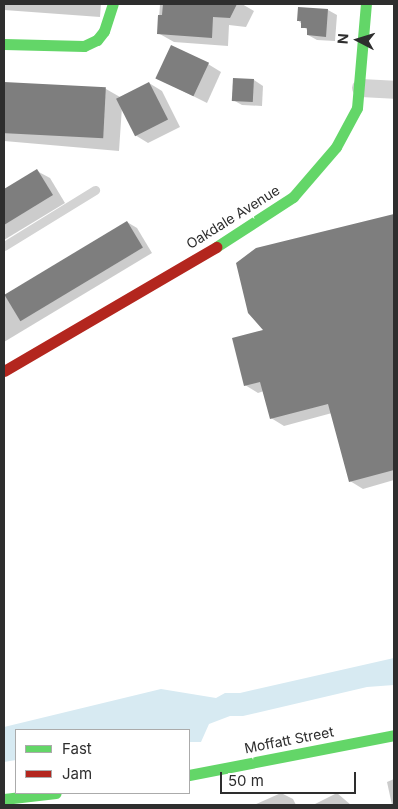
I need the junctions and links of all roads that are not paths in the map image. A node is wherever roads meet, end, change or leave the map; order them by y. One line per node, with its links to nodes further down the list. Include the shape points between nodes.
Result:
1 (113, 4): 3 (street, via 104,32 97,40 84,46)
2 (366, 4): 4 (street, Oakdale Avenue)
3 (4, 44)
4 (361, 88): 5 (street); 8 (street, Oakdale Avenue, via 357,108 341,139 314,176 293,197 231,238)
5 (394, 90)
6 (95, 190): 7 (lane)
7 (4, 246)
8 (4, 371)
9 (394, 735): 10 (street, Moffatt Street)
10 (190, 775)
11 (47, 794): 12 (street)
12 (4, 799)

